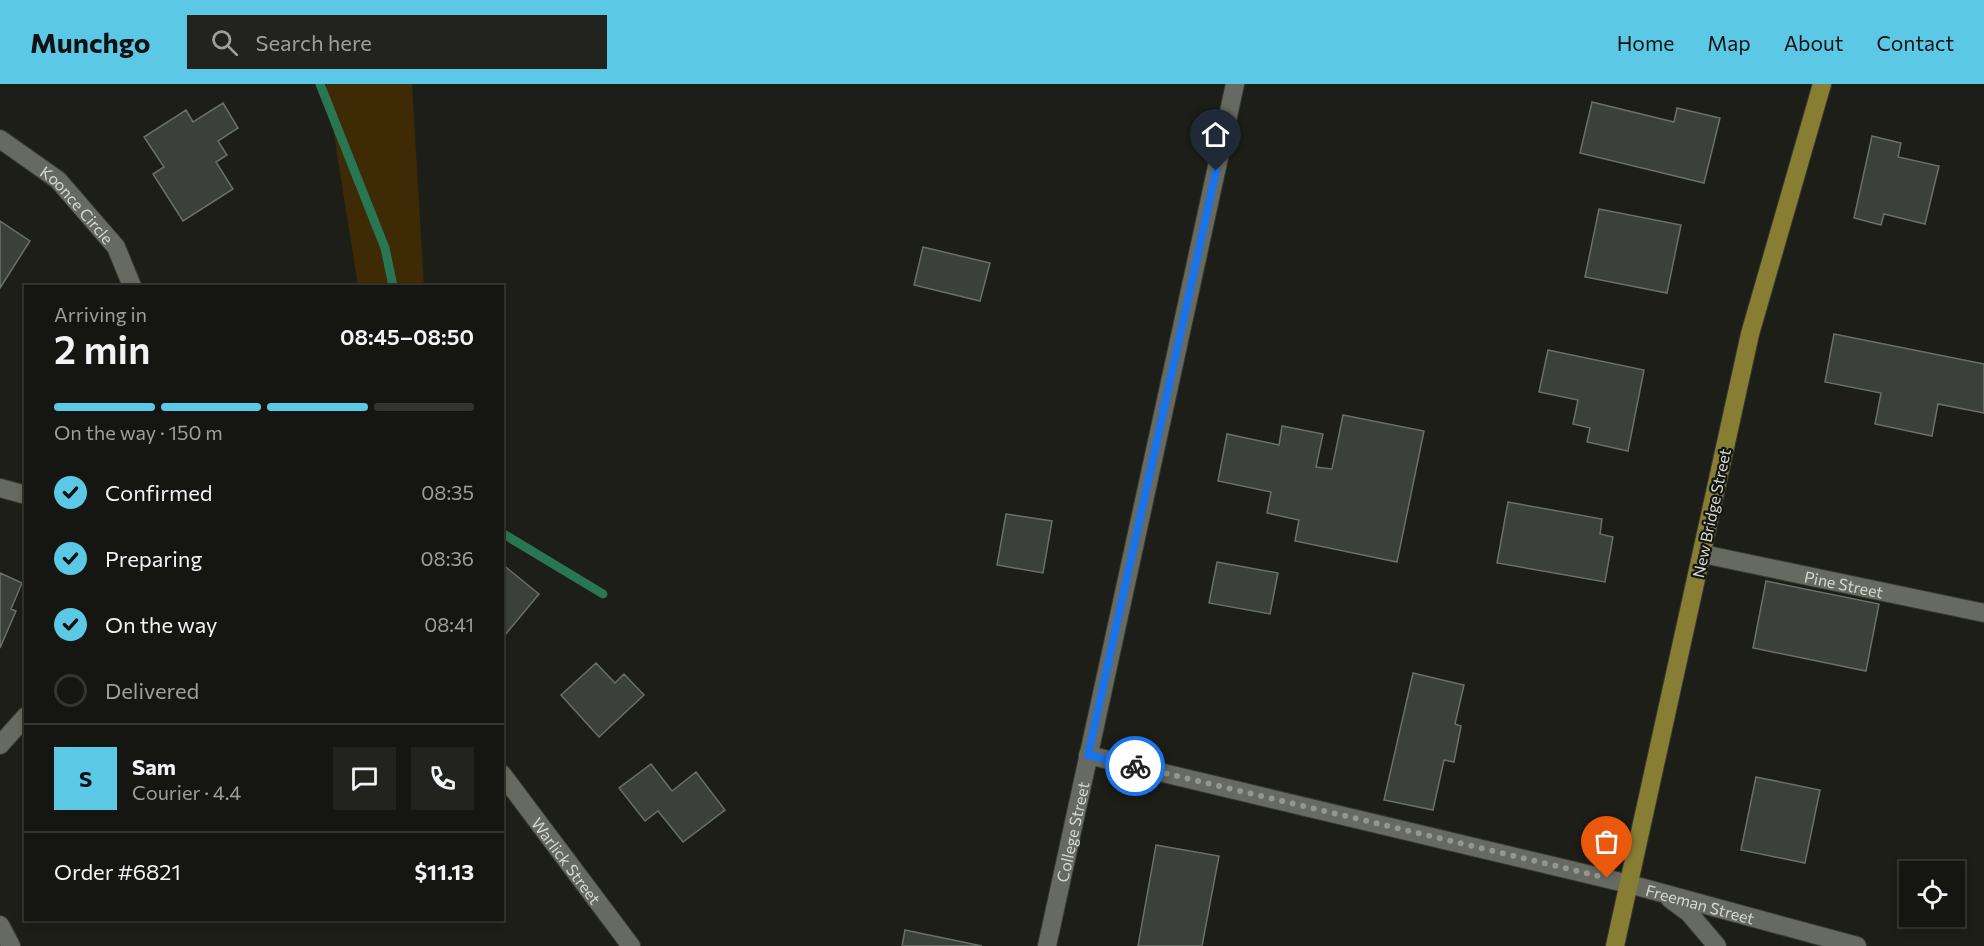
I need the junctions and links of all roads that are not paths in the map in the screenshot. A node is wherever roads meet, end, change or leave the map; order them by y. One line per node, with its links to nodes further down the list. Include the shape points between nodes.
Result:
1 (1235, 84): 11 (street, College Street)
2 (1822, 84): 7 (main road, New Bridge Street, via 1749,334)
3 (0, 139): 4 (street, Koonce Circle, via 58,180 116,247)
4 (132, 285)
5 (0, 488): 6 (street)
6 (24, 494)
7 (1703, 554): 8 (street, Pine Street); 13 (main road, New Bridge Street)
8 (1984, 614)
9 (24, 718): 10 (street)
10 (0, 745)
11 (1088, 755): 13 (street, Freeman Street); 18 (street, College Street)
12 (504, 777): 17 (street, Warlick Street)
13 (1629, 884): 14 (street, Freeman Street); 19 (main road, New Bridge Street)
14 (1660, 892): 20 (street, via 1689,913); 21 (street, Freeman Street)
15 (0, 925): 16 (street)
16 (10, 946)
17 (631, 946)
18 (1047, 946)
19 (1615, 946)
20 (1717, 946)
21 (1857, 946)

